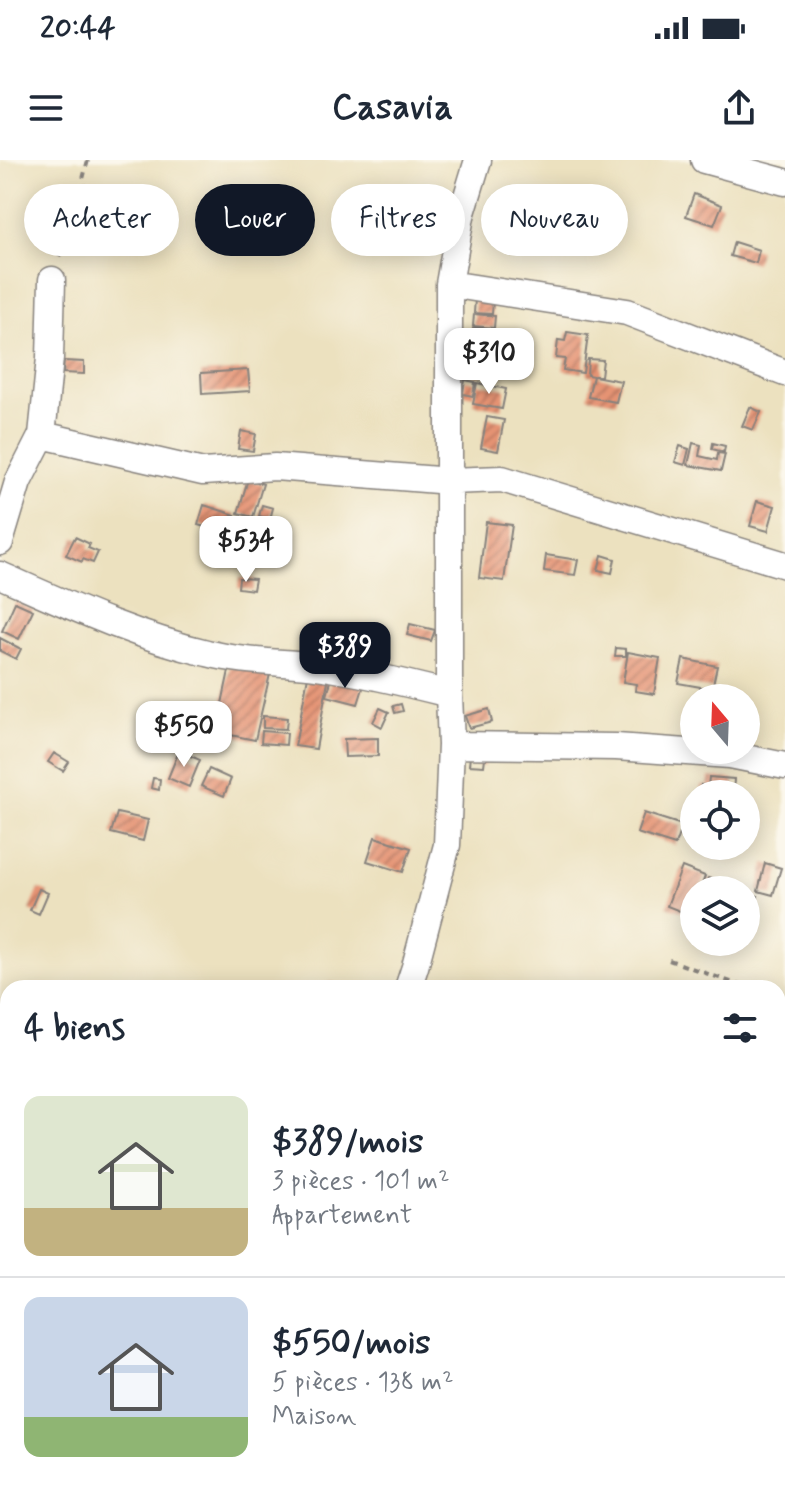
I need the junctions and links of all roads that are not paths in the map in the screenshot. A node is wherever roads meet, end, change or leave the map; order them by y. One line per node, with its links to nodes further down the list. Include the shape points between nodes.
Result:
1 (478, 160): 5 (street)
2 (704, 160): 3 (street)
3 (785, 182)
4 (52, 280): 7 (street)
5 (449, 284): 6 (street, via 627,312); 9 (street)
6 (785, 373)
7 (42, 435): 8 (street); 9 (street, via 203,472 275,467)
8 (9, 479): 10 (street)
9 (450, 481): 11 (street, via 502,479); 13 (street)
10 (0, 542)
11 (785, 565)
12 (0, 575): 13 (street, via 162,642)
13 (449, 694): 14 (street)
14 (451, 745): 15 (street, via 616,747 730,755); 16 (street, via 447,845)
15 (785, 766)
16 (411, 980)

